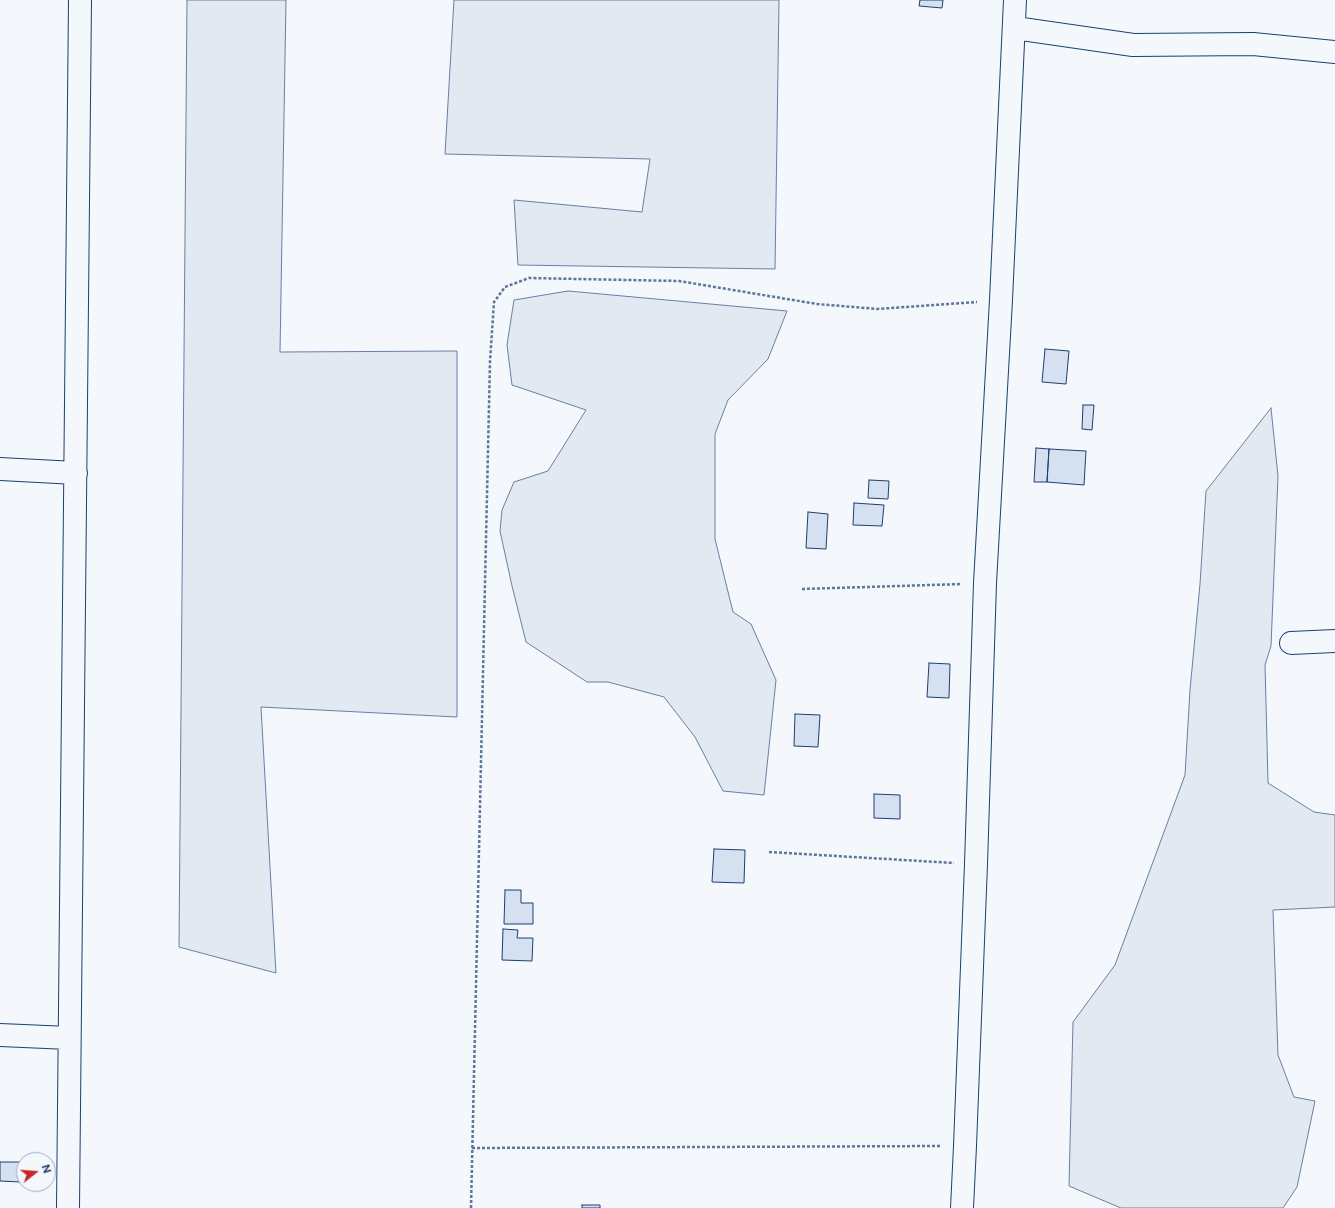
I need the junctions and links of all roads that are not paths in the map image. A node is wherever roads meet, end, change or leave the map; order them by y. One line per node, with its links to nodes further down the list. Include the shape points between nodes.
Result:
1 (80, 0): 6 (street)
2 (1016, 0): 3 (street)
3 (1015, 28): 4 (street, via 1133,45 1253,44); 12 (street, via 985,583)
4 (1335, 52)
5 (0, 469): 6 (street)
6 (76, 473): 10 (street)
7 (1335, 641): 8 (street)
8 (1291, 643)
9 (0, 1035): 10 (street)
10 (69, 1038): 11 (street)
11 (68, 1208)
12 (962, 1208)

